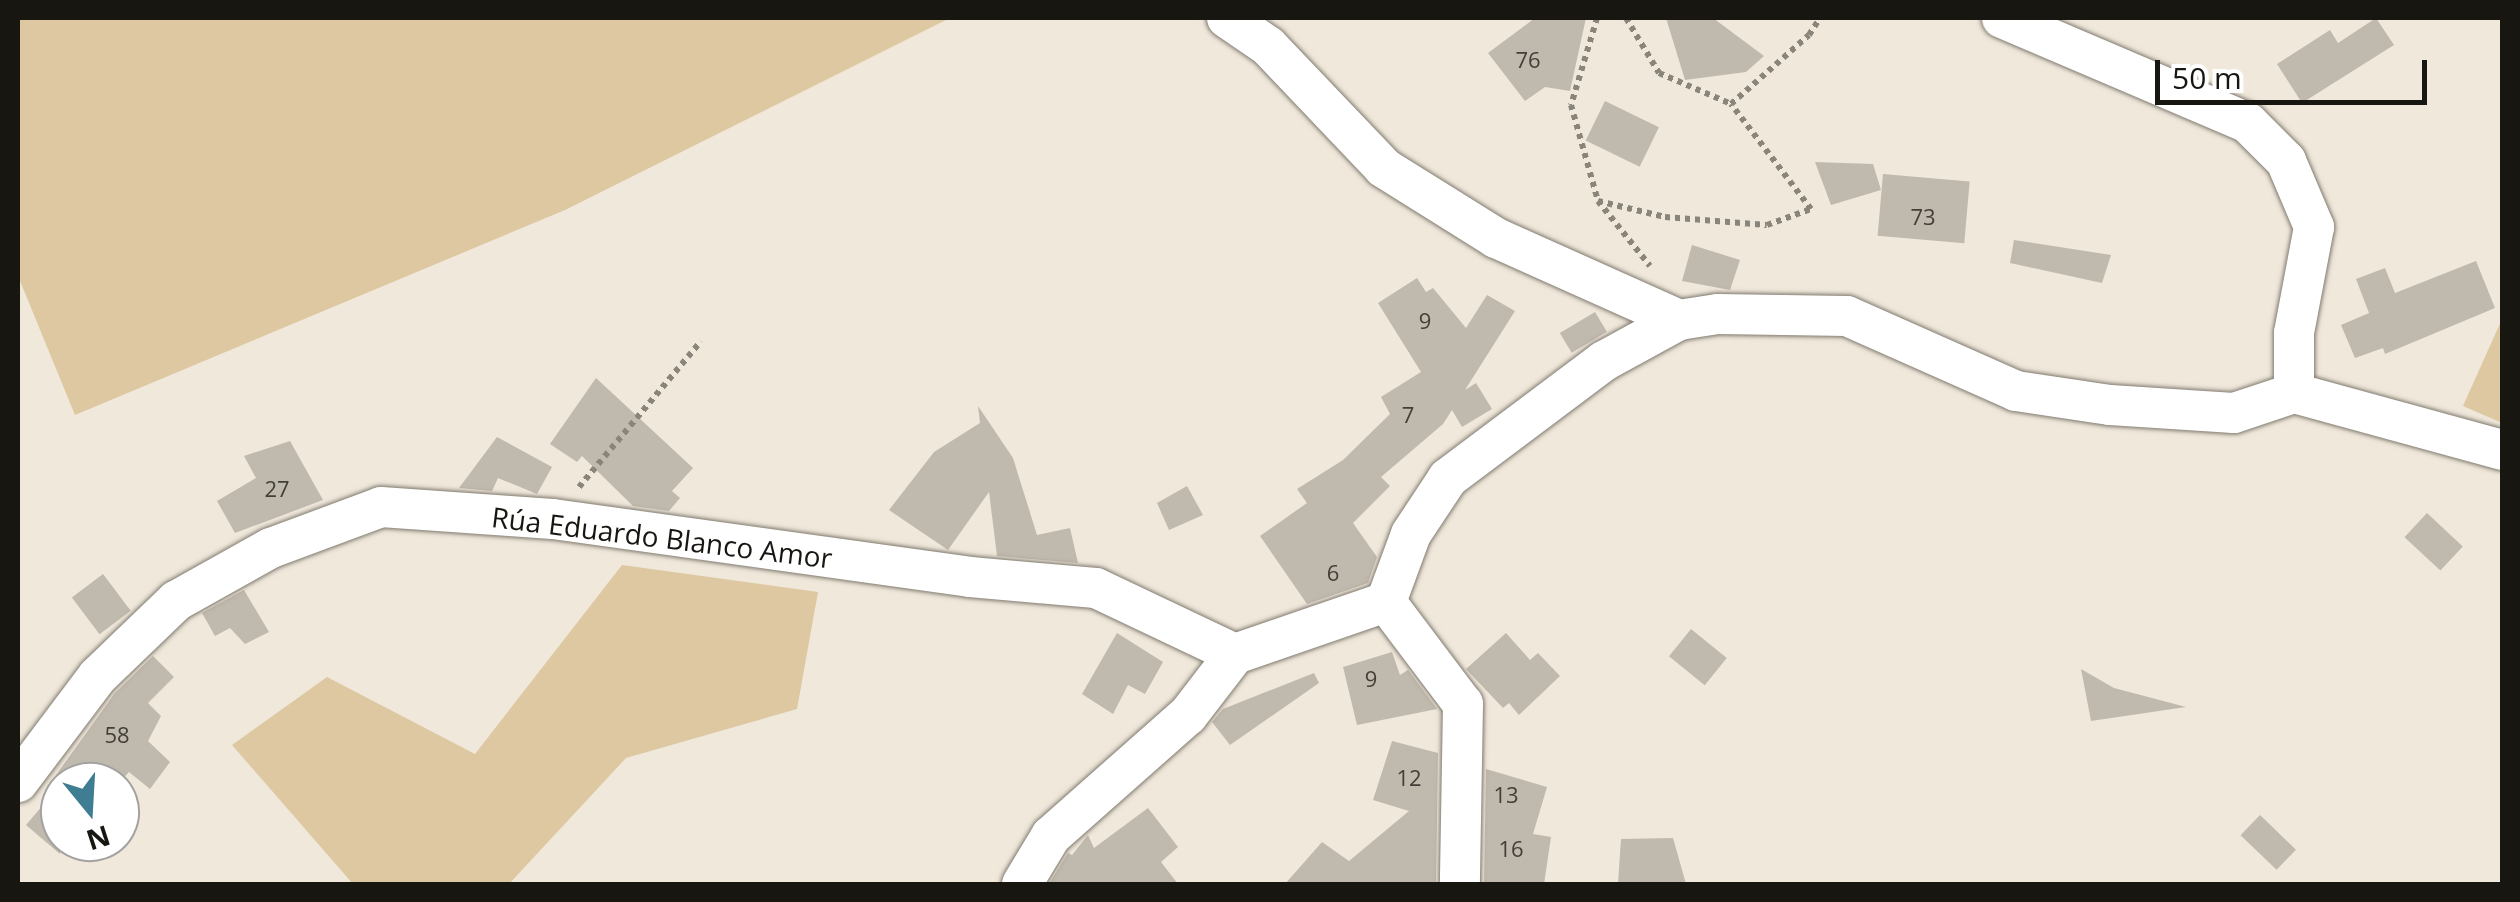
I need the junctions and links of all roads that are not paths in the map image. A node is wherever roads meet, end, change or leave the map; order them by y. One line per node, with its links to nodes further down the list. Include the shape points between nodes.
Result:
1 (1227, 18): 3 (street, via 1268,46 1384,168 1496,238)
2 (2002, 18): 4 (street, via 2248,122 2286,161 2314,227 2294,333)
3 (1679, 320): 4 (street, via 1718,314 1846,316 2016,391 2110,405 2234,413); 6 (street, via 1604,361 1448,478 1411,534)
4 (2294, 393): 5 (street)
5 (2502, 450)
6 (1386, 602): 7 (street); 10 (street, via 1463,704)
7 (1235, 654): 8 (street, Rúa Eduardo Blanco Amor, via 1096,588 553,519 382,507 271,548 176,601 97,677); 9 (street, via 1188,715 1051,836)
8 (18, 782)
9 (1022, 884)
10 (1460, 884)

